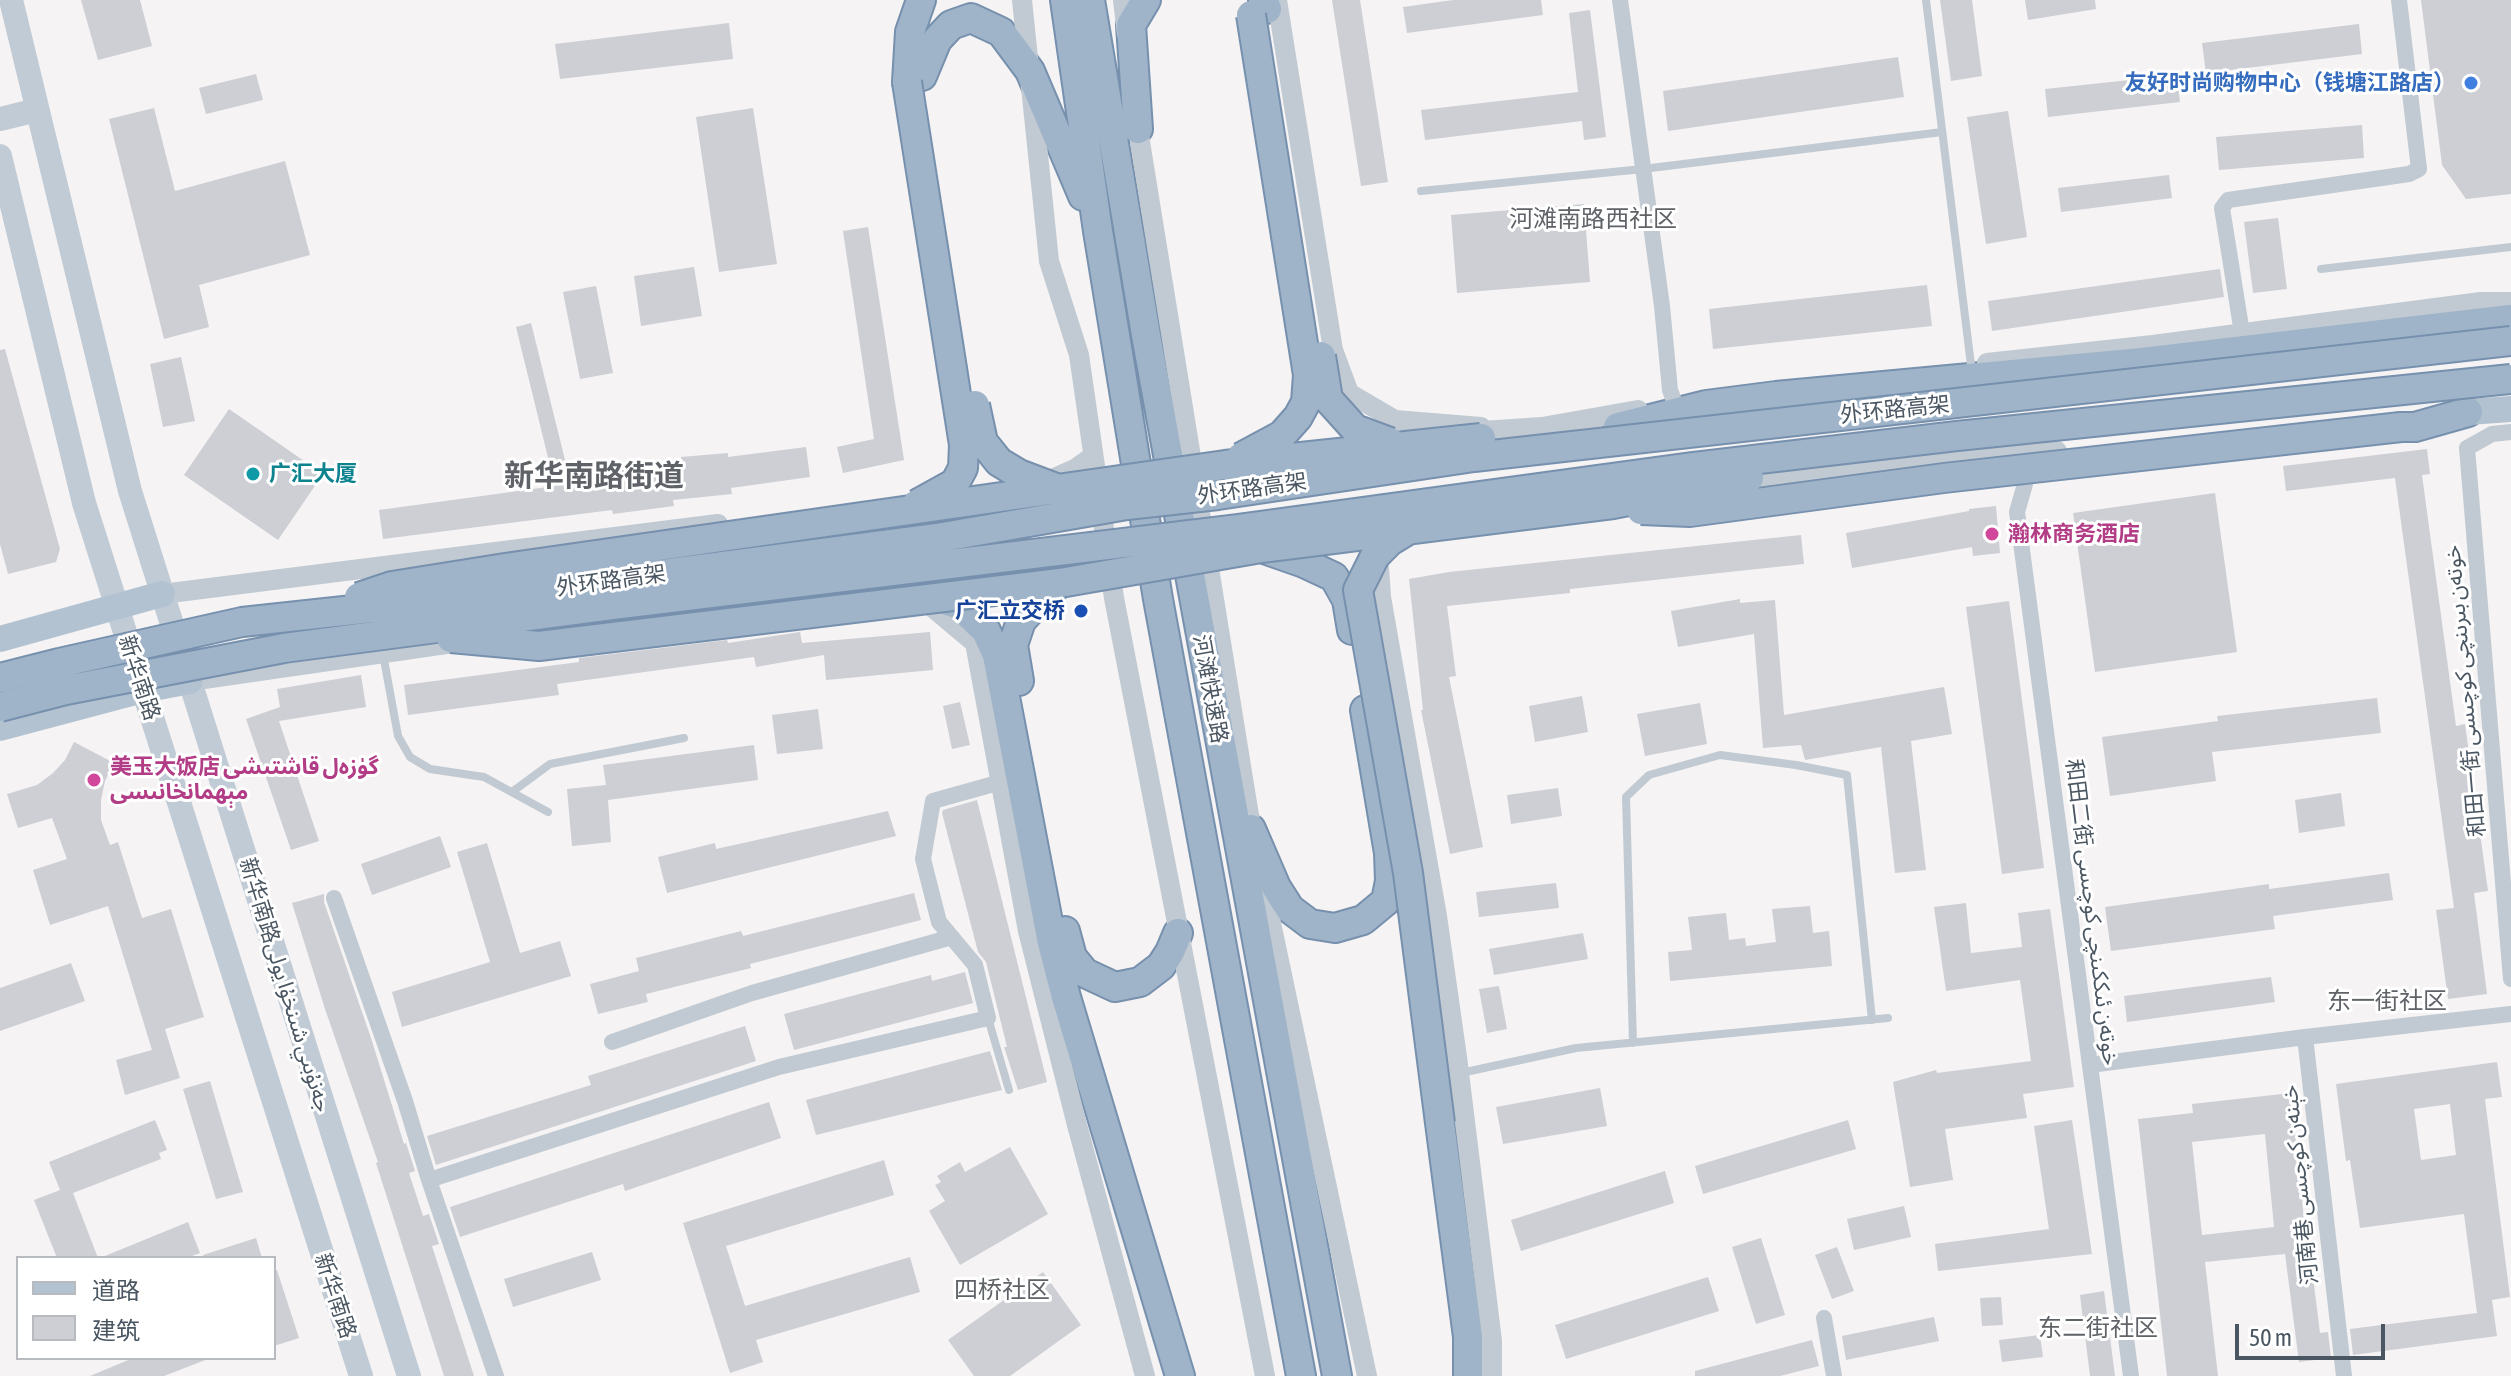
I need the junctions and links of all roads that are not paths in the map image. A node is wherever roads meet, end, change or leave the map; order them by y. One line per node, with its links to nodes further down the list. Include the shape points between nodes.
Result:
1 (11, 0): 14 (main road)
2 (921, 0): 13 (highway, via 910,32)
3 (1022, 0): 12 (street)
4 (1065, 0): 21 (highway, 河滩快速路)
5 (1090, 0): 92 (highway, 河滩快速路, via 1151,366)
6 (1123, 0): 16 (street)
7 (1146, 0): 16 (highway, via 1131,25)
8 (1620, 0): 19 (street)
9 (1926, 0): 17 (lane)
10 (2399, 0): 26 (street, via 2419,169 2228,200 2222,208)
11 (1260, 5): 35 (street, via 1333,350 1349,393 1395,420); 39 (highway, bridge, via 1328,399 1355,429); 42 (highway, bridge, via 1308,375 1306,402 1282,435)
12 (1030, 71): 13 (highway, via 1001,32 971,18 951,25 937,40); 21 (highway); 41 (street, via 1049,261 1079,355)
13 (915, 79): 43 (highway, bridge, via 983,442 999,462); 45 (highway, bridge, via 964,445 963,468 955,483)
14 (37, 110): 15 (main road); 52 (main road, via 130,491)
15 (0, 119)
16 (1138, 129): 37 (street)
17 (1942, 132): 19 (lane); 28 (lane)
18 (0, 156): 55 (main road, 新华南路, via 84,503)
19 (1643, 169): 20 (lane); 31 (street)
20 (1421, 191)
21 (1098, 231): 91 (highway, 河滩快速路, via 1158,599)
22 (2511, 247): 23 (lane)
23 (2321, 269)
24 (2511, 302): 26 (street)
25 (2511, 319): 34 (highway, via 2142,362 1776,396 1706,405)
26 (2242, 333): 28 (street)
27 (2511, 341): 30 (highway, 外环路高架, bridge)
28 (1971, 365): 31 (street)
29 (2511, 379): 38 (highway, 外环路高架, bridge)
30 (2056, 392): 34 (highway, bridge); 56 (highway, 外环路高架, bridge, via 1474,457 1127,505 937,538)
31 (1675, 404): 35 (street)
32 (2511, 409): 33 (main road)
33 (2468, 412): 40 (street); 44 (highway, bridge, via 2415,427 1944,478 1690,512)
34 (1618, 427): 39 (highway, bridge)
35 (1513, 429): 37 (street, via 1323,442 1224,457 1209,453)
36 (2511, 432): 72 (street, 和田一街 خوتەن بىرىنچى كوچىسى, via 2492,434 2467,448)
37 (1187, 434): 49 (street)
38 (1957, 436): 44 (highway, bridge); 58 (highway, 外环路高架, bridge, via 1132,540)
39 (1399, 445): 42 (highway, bridge)
40 (2022, 455): 46 (street); 80 (street, 和田二街 خوتەن ئىككىنچى كوچىسى, via 2025,484 2017,512)
41 (1092, 457): 52 (street, via 1036,486); 54 (street)
42 (1225, 465): 43 (highway, bridge)
43 (1061, 489): 45 (highway, bridge)
44 (1584, 508): 47 (highway, bridge)
45 (901, 513): 56 (highway, bridge, via 420,581)
46 (1376, 526): 49 (street, via 1229,544); 81 (street, via 1381,597)
47 (1409, 530): 48 (highway, bridge); 94 (highway, bridge, via 1375,556 1358,590 1408,873 1468,1337)
48 (1261, 548): 50 (highway, bridge); 68 (highway, via 1334,577 1347,600 1389,853 1386,901 1363,920 1335,928 1310,924 1290,909 1276,887)
49 (1208, 561): 68 (street)
50 (1060, 583): 53 (highway, bridge); 70 (highway, via 1021,621 1013,645 1058,908 1072,957 1085,973 1115,987 1140,982 1161,966)
51 (870, 584): 54 (street, via 1038,560 1092,577); 58 (street); 65 (street, via 931,606 975,643)
52 (162, 594): 55 (main road); 60 (main road, 新华南路جەنۇبىي شىنخۇا يولى)
53 (940, 598): 58 (highway, bridge, via 539,646); 89 (highway, via 959,605 986,631 997,655 1062,984)
54 (1114, 598): 70 (street)
55 (116, 605): 57 (main road); 61 (main road, 新华南路)
56 (301, 616): 59 (highway, 外环路高架, bridge, via 242,622)
57 (0, 639)
58 (390, 643): 60 (street); 62 (highway, 外环路高架, bridge, via 284,648); 66 (lane, via 398,736 410,757 430,769 484,777)
59 (0, 678)
60 (190, 681): 61 (main road); 86 (main road, 新华南路جەنۇبىي شىنخۇا يولى)
61 (143, 690): 63 (main road); 85 (main road, 新华南路)
62 (0, 707)
63 (0, 728)
64 (684, 738): 66 (lane, via 550,764)
65 (1001, 782): 71 (street, via 933,801 923,859 939,922); 88 (street, via 1032,946)
66 (512, 792): 67 (lane)
67 (548, 812)
68 (1251, 829): 93 (street)
69 (334, 898): 83 (street)
70 (1178, 933): 90 (street)
71 (952, 937): 74 (street, via 975,965); 78 (street, via 752,993)
72 (2511, 979)
73 (2511, 1014): 77 (street)
74 (988, 1018): 82 (lane); 83 (street, via 779,1067)
75 (1888, 1018): 76 (lane)
76 (1872, 1020): 79 (lane); 79 (lane, via 1847,775 1720,755 1649,775 1626,797)
77 (2305, 1037): 80 (street); 98 (street, 河南巷 خېنەن كوچىسى)
78 (612, 1042)
79 (1633, 1043): 81 (lane, via 1576,1048)
80 (2090, 1065): 97 (street, 和田二街 خوتەن ئىككىنچى كوچىسى)
81 (1460, 1074): 95 (street)
82 (1009, 1090)
83 (429, 1180): 87 (street)
84 (1824, 1318): 96 (street)
85 (361, 1376)
86 (409, 1376)
87 (496, 1376)
88 (1145, 1376)
89 (1180, 1376)
90 (1265, 1376)
91 (1301, 1376)
92 (1337, 1376)
93 (1367, 1376)
94 (1468, 1376)
95 (1492, 1376)
96 (1834, 1376)
97 (2131, 1376)
98 (2344, 1376)

